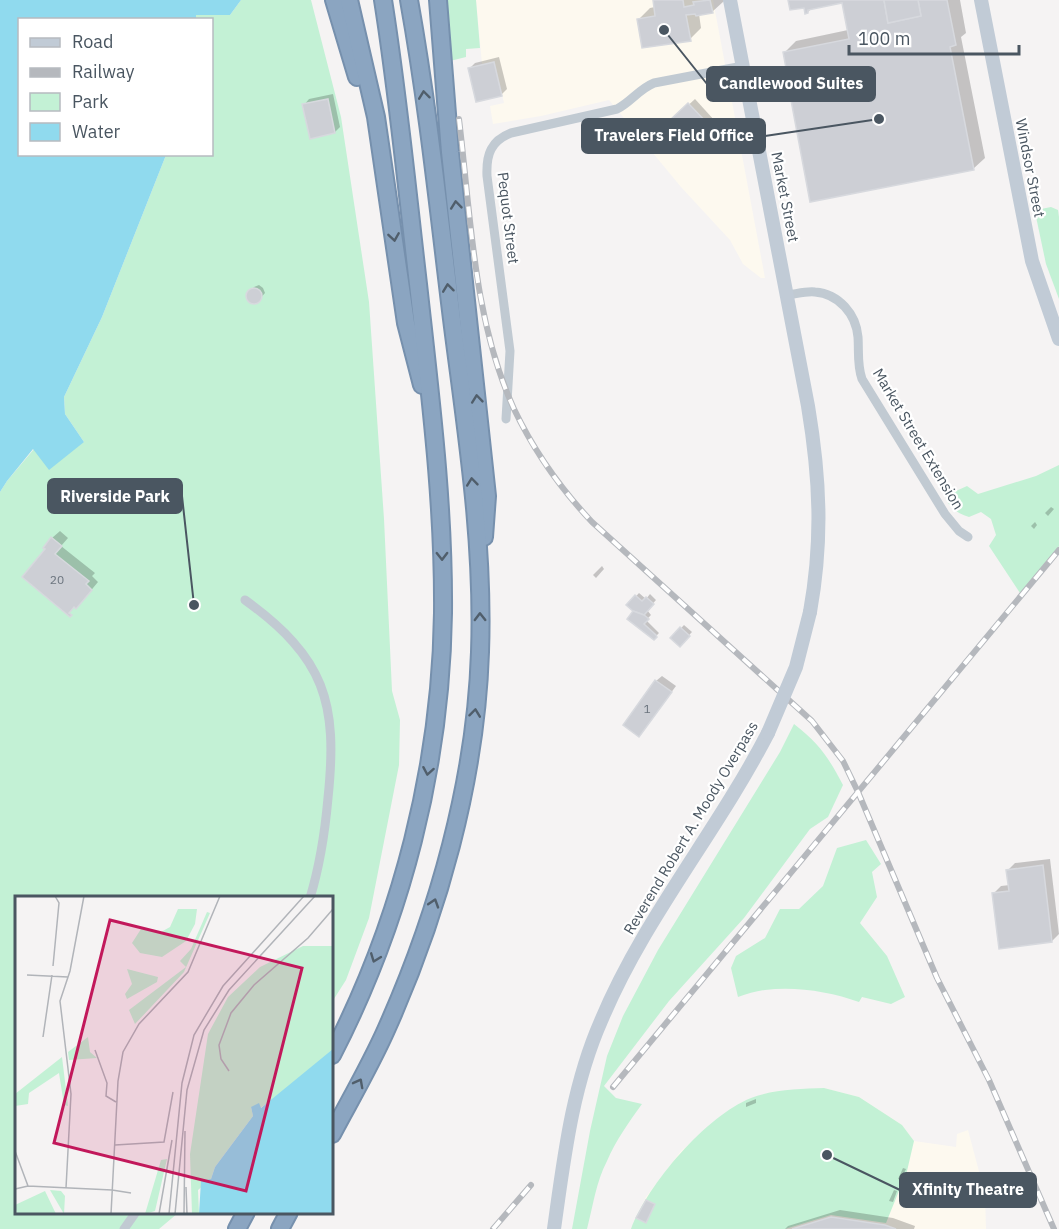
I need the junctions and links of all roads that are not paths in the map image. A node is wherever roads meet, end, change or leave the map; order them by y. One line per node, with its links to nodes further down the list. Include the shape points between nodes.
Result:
1 (334, 0): 9 (highway)
2 (349, 0): 9 (highway, via 376,117)
3 (383, 0): 12 (highway)
4 (409, 0): 15 (highway, one-way to 4, via 423,81)
5 (438, 0): 15 (highway, one-way to 5, via 487,496 450,152)
6 (730, 0): 8 (main road, Market Street)
7 (981, 0): 11 (main road, Windsor Street, via 1032,261)
8 (742, 66): 10 (main road, Market Street); 13 (street, Pequot Street, via 654,83 617,109 512,133 489,150 488,183 510,351)
9 (384, 179): 12 (highway, one-way to 12, via 410,342)
10 (787, 295): 14 (street, Market Street Extension, via 821,292 849,311 856,325 862,380 945,514); 26 (main road, Reverend Robert A. Moody Overpass, bridge, via 819,485 819,541 810,612 792,678 768,733 635,954 601,1021 573,1107)
11 (1059, 339)
12 (433, 414): 18 (highway, one-way to 18, via 443,602 430,758 394,906)
13 (506, 419)
14 (968, 537)
15 (479, 561): 19 (highway, one-way to 15, via 400,998 426,930 451,843 466,773 479,674)
16 (245, 600): 17 (street, via 279,626 301,650 319,682 330,719 331,766 325,826)
17 (310, 896)
18 (333, 1053)
19 (333, 1132)
20 (135, 1214): 23 (street)
21 (245, 1214): 24 (highway)
22 (288, 1214): 25 (highway)
23 (124, 1229)
24 (237, 1229)
25 (280, 1229)
26 (554, 1229)

